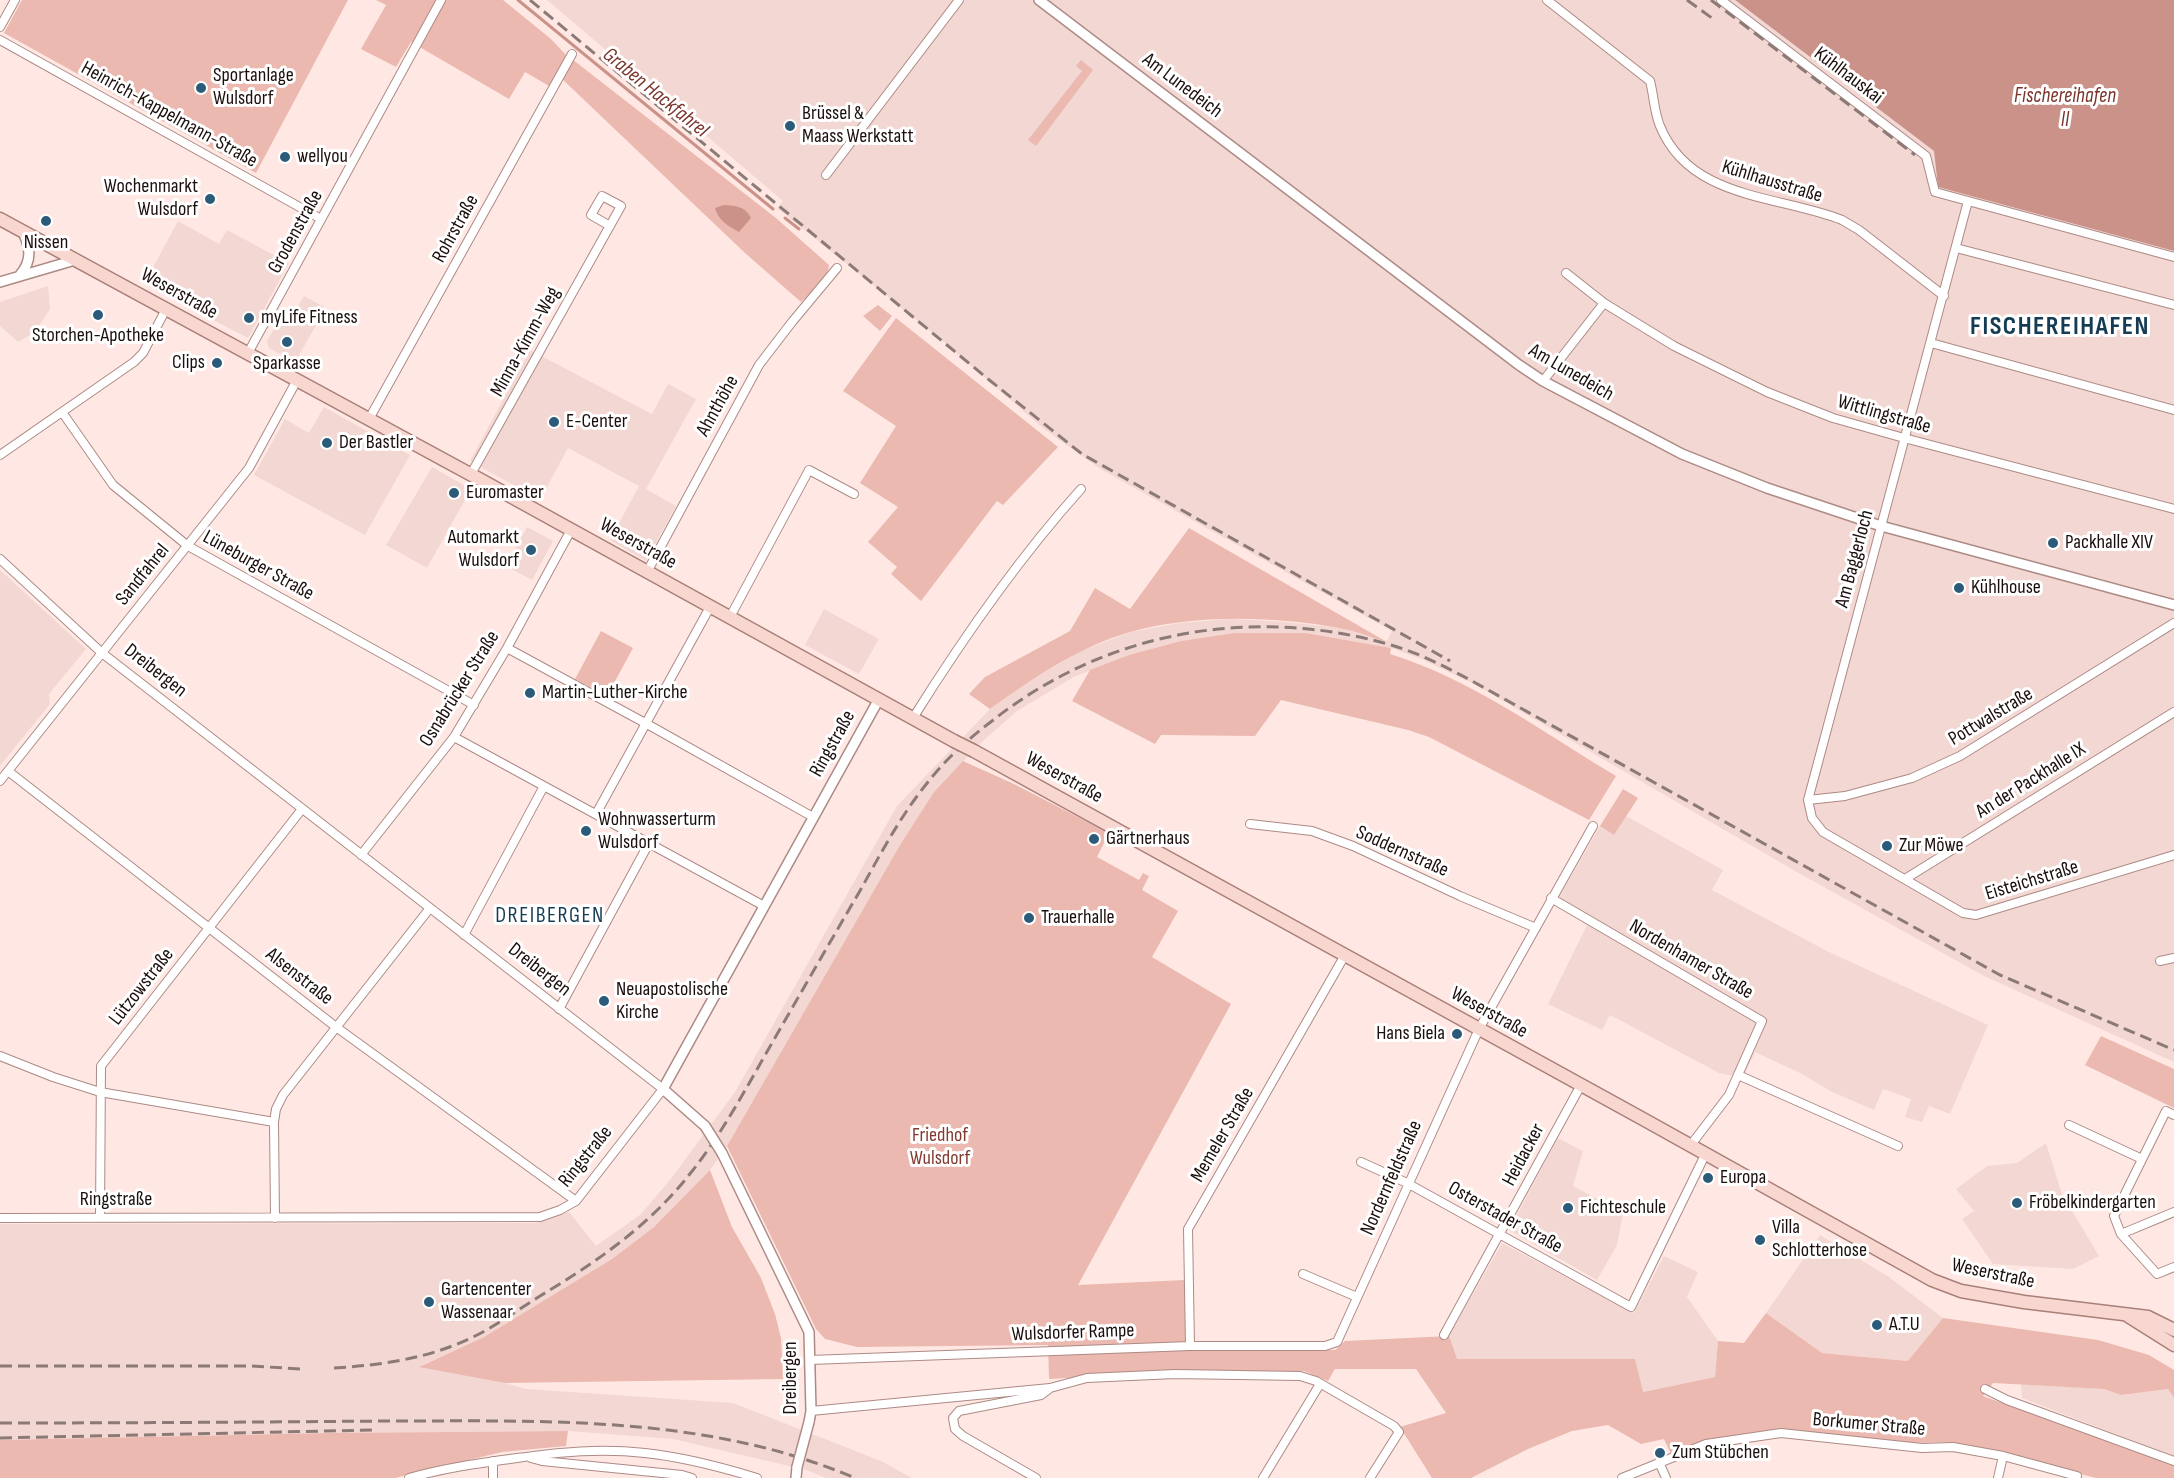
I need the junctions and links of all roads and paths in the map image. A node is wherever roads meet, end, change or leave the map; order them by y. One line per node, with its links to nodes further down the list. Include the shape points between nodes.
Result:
1 (15, 0): 7 (street)
2 (441, 0): 13 (street, Grodenstraße)
3 (959, 0): 10 (street)
4 (1039, 0): 30 (street, Am Lunedeich)
5 (1547, 0): 23 (street, Kühlhausstraße, via 1650,81 1661,129 1675,152 1692,169 1720,186 1848,223)
6 (1720, 0): 11 (street, Kühlhauskai, via 1926,156 1935,192)
7 (0, 27)
8 (0, 40): 13 (street, Heinrich-Kappelmann-Straße)
9 (572, 54): 33 (street, Rohrstraße)
10 (826, 175)
11 (1968, 201): 16 (street, Am Baggerloch); 17 (street)
12 (0, 219): 15 (main road, Weserstraße)
13 (321, 219): 28 (street, Grodenstraße)
14 (610, 226): 36 (street, Minna-Kimm-Weg)
15 (22, 230): 18 (main road, Weserstraße); 21 (street, via 29,256)
16 (1956, 248): 23 (street, Am Baggerloch); 25 (street)
17 (2174, 257)
18 (75, 260): 21 (street); 26 (main road, Weserstraße)
19 (837, 268): 44 (street, Ahnthöhe, via 759,365)
20 (1566, 273): 24 (street, Wittlingstraße)
21 (20, 275): 22 (street)
22 (0, 282)
23 (1944, 296): 27 (street, Am Baggerloch)
24 (1605, 303): 30 (street); 34 (street, Wittlingstraße, via 1674,346 1767,392 1833,418)
25 (2174, 305)
26 (166, 309): 28 (main road, Weserstraße); 32 (street, via 143,353 134,362)
27 (1931, 343): 31 (street); 34 (street, Am Baggerloch)
28 (248, 353): 29 (main road, Weserstraße)
29 (297, 380): 33 (main road, Weserstraße); 42 (street, Sandfahrel, via 249,468)
30 (1543, 381): 40 (street, Am Lunedeich, via 1714,468)
31 (2174, 410)
32 (62, 412): 35 (street); 42 (street, Lüneburger Straße, via 114,485)
33 (369, 419): 36 (main road, Weserstraße)
34 (1904, 438): 39 (street, Wittlingstraße); 40 (street, Am Baggerloch)
35 (0, 454)
36 (471, 474): 41 (main road, Weserstraße)
37 (1081, 489): 54 (street, via 988,605)
38 (854, 494): 47 (street, via 808,470)
39 (2174, 509)
40 (1881, 526): 45 (street, Am Lunedeich); 60 (street, Am Baggerloch)
41 (571, 530): 44 (main road, Weserstraße); 49 (street, Osnabrücker Straße)
42 (188, 546): 50 (street, Sandfahrel); 52 (street, Lüneburger Straße)
43 (0, 559): 50 (street, Dreibergen)
44 (647, 572): 46 (main road, Weserstraße)
45 (2174, 605)
46 (710, 607): 47 (main road, Weserstraße); 55 (street)
47 (730, 617): 51 (main road, Weserstraße)
48 (2174, 623): 60 (street, Pottwalstraße, via 1960,756 1912,778 1845,796)
49 (507, 648): 52 (street, Osnabrücker Straße); 55 (street)
50 (102, 653): 57 (street, Sandfahrel); 61 (street, Dreibergen)
51 (879, 699): 54 (main road, Weserstraße); 63 (street, Ringstraße)
52 (474, 705): 56 (street, Osnabrücker Straße)
53 (2174, 712): 69 (street, An der Packhalle IX)
54 (912, 718): 76 (main road, Weserstraße, bridge)
55 (647, 724): 62 (street); 63 (street)
56 (454, 736): 59 (street); 67 (street, Osnabrücker Straße)
57 (8, 771): 58 (street, Sandfahrel); 73 (street, Alsenstraße)
58 (0, 781)
59 (544, 786): 62 (street); 75 (street)
60 (1808, 800): 69 (street, via 1812,818 1823,832)
61 (302, 809): 67 (street, Dreibergen); 73 (street, Lützowstraße)
62 (596, 814): 66 (street)
63 (813, 817): 71 (street, Ringstraße)
64 (1250, 824): 74 (street, Soddernstraße, via 1312,831)
65 (1593, 826): 70 (street, Nordernfeldstraße)
66 (649, 843): 71 (street); 79 (street)
67 (361, 855): 72 (street, Dreibergen)
68 (2174, 855): 69 (street, Eisteichstraße, via 1976,915 1963,913)
69 (1905, 879)
70 (1551, 898): 74 (street, Nordernfeldstraße); 83 (street, Nordenhamer Straße, via 1762,1021)
71 (764, 906): 85 (street, Ringstraße)
72 (430, 908): 75 (street, Dreibergen); 80 (street)
73 (211, 927): 80 (street, Alsenstraße); 86 (street, Lützowstraße, via 101,1066)
74 (1536, 928): 81 (street, Nordernfeldstraße)
75 (464, 935): 79 (street, Dreibergen)
76 (1345, 955): 81 (main road, Weserstraße); 111 (street, Memeler Straße, via 1188,1229)
77 (2174, 958): 78 (street)
78 (2160, 961)
79 (559, 1009): 85 (street, Dreibergen)
80 (336, 1027): 88 (street, via 284,1095); 96 (street, Alsenstraße)
81 (1479, 1029): 84 (main road, Weserstraße); 95 (street, Nordernfeldstraße)
82 (0, 1056): 86 (street)
83 (1738, 1075): 90 (street, via 1729,1095); 91 (street)
84 (1581, 1085): 90 (main road, Weserstraße); 102 (street, Heidacker)
85 (663, 1089): 96 (street, Ringstraße); 112 (street, Dreibergen, bridge, via 705,1126 722,1153 809,1332)
86 (100, 1092): 88 (street); 99 (street, Lützowstraße)
87 (2174, 1115): 93 (street, via 2166,1111)
88 (274, 1122): 100 (street)
89 (2069, 1125): 93 (street)
90 (1690, 1146): 92 (main road, Weserstraße)
91 (1898, 1146)
92 (1705, 1155): 102 (street, Osterstader Straße, via 1631,1306); 106 (main road, Weserstraße, via 1932,1281 1961,1291)
93 (2142, 1159): 101 (street, via 2114,1216)
94 (1360, 1162): 95 (street, Osterstader Straße)
95 (1407, 1183): 102 (street, Osterstader Straße); 105 (street, Nordernfeldstraße)
96 (576, 1201): 100 (street, Ringstraße, via 540,1217)
97 (2174, 1212): 101 (street)
98 (0, 1218): 99 (street, Ringstraße)
99 (100, 1218): 100 (street, Ringstraße)
100 (275, 1218)
101 (2121, 1234): 103 (street, via 2157,1274)
102 (1500, 1235): 108 (street, Heidacker)
103 (2174, 1267)
104 (1303, 1274): 105 (street)
105 (1357, 1297): 109 (street, Nordernfeldstraße)
106 (2127, 1316): 107 (main road, Weserstraße, via 2148,1317); 110 (main road, Weserstraße)
107 (2174, 1330)
108 (1444, 1335)
109 (1337, 1342): 111 (street, Wulsdorfer Rampe, via 1325,1346)
110 (2174, 1345)
111 (1190, 1346): 112 (street, Wulsdorfer Rampe)
112 (810, 1360): 116 (street, Dreibergen)
113 (1320, 1384): 114 (street, via 1300,1376 1175,1374 1087,1378); 129 (street); 130 (street, via 1399,1432)
114 (1050, 1388): 116 (street); 128 (street, via 1041,1395 958,1411 953,1418 955,1429 963,1436)
115 (1985, 1389): 120 (street)
116 (811, 1411): 127 (street, Dreibergen, bridge)
117 (2003, 1456): 121 (street, Borkumer Straße, via 1953,1447 1922,1448 1781,1433 1706,1444); 122 (street, Borkumer Straße); 133 (street)
118 (523, 1457): 119 (street); 125 (street); 126 (street, via 567,1451 646,1453)
119 (493, 1461): 123 (street); 124 (street)
120 (2174, 1461)
121 (1659, 1462): 131 (street, Borkumer Straße); 132 (street)
122 (2077, 1477)
123 (409, 1478)
124 (493, 1478)
125 (692, 1478)
126 (757, 1478)
127 (796, 1478)
128 (1036, 1478)
129 (1263, 1478)
130 (1370, 1478)
131 (1622, 1478)
132 (1666, 1478)
133 (1998, 1478)

